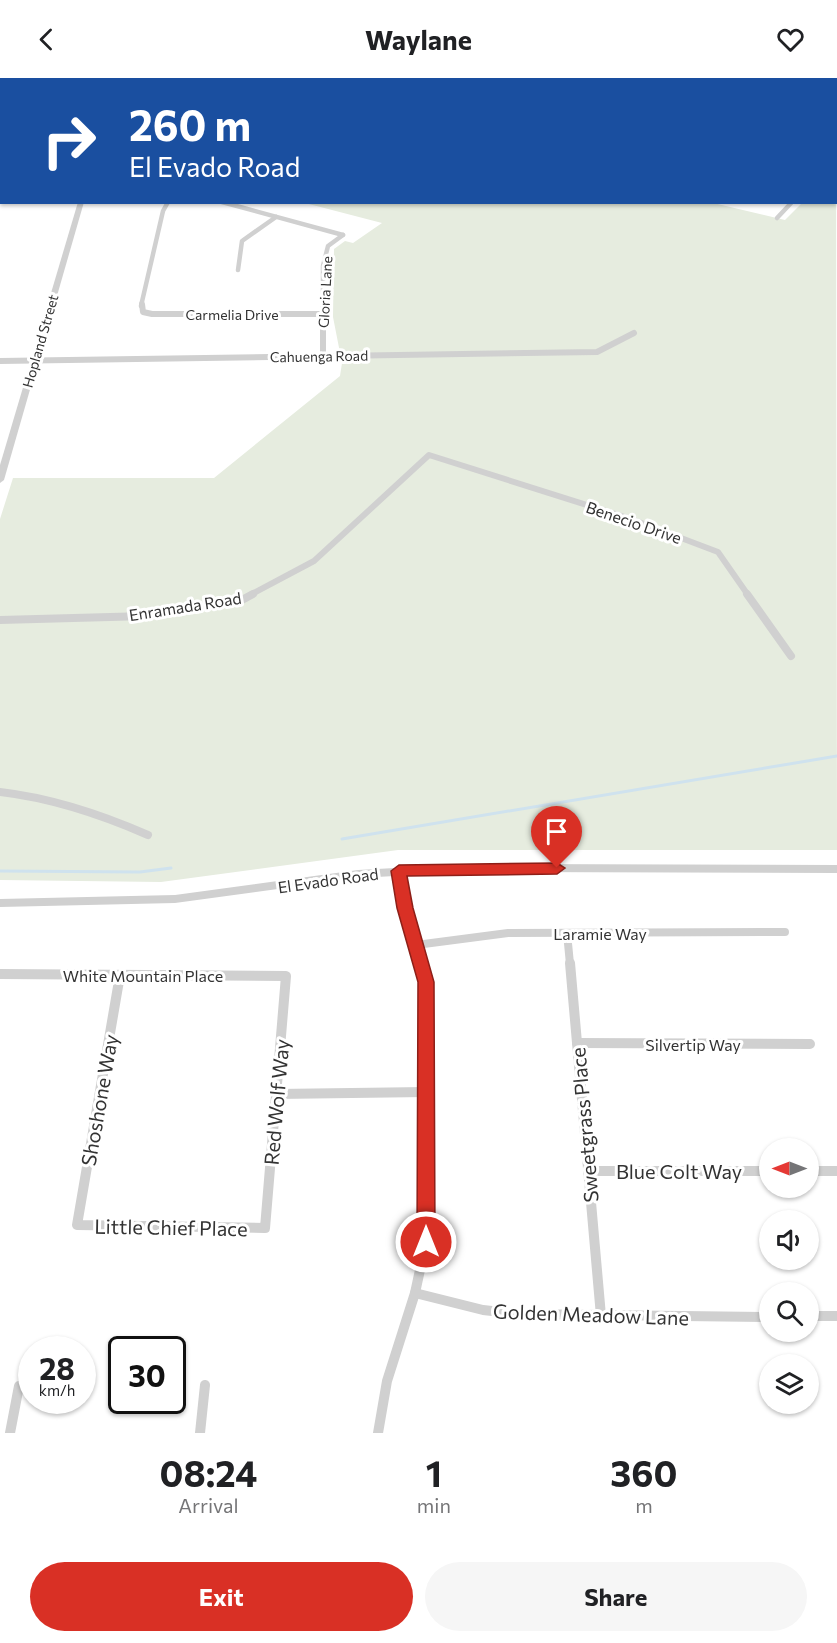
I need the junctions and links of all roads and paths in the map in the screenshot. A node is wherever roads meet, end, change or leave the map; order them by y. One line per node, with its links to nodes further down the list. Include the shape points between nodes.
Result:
1 (80, 204): 12 (street, Hopland Street)
2 (167, 204): 8 (street, Carmelia Drive, via 143,312)
3 (228, 204): 5 (street)
4 (790, 204): 6 (street)
5 (276, 218): 7 (street, via 242,241); 8 (street, Gloria Lane, via 343,235 328,246 326,253)
6 (777, 218)
7 (238, 270)
8 (322, 314): 10 (street, Gloria Lane)
9 (634, 333): 10 (street, Cahuenga Road, via 597,352)
10 (323, 356): 12 (street, Cahuenga Road)
11 (0, 361): 12 (street, Cahuenga Road)
12 (33, 361): 14 (street, Hopland Street)
13 (429, 455): 15 (street, Enramada Road, via 314,561 240,601 147,616); 16 (street, Benecio Drive, via 631,519 718,552)
14 (0, 480)
15 (0, 620)
16 (791, 656)
17 (0, 792): 18 (street, via 63,802 105,815)
18 (148, 835)
19 (837, 869): 20 (street, El Evado Road)
20 (399, 871): 21 (street, El Evado Road, via 175,899); 24 (street)
21 (0, 903)
22 (785, 932): 23 (street, Laramie Way)
23 (567, 933): 24 (street, Laramie Way, via 490,934); 28 (street, Sweetgrass Place)
24 (416, 945): 30 (street, via 426,982)
25 (0, 974): 26 (street, White Mountain Place)
26 (120, 975): 27 (street, White Mountain Place); 36 (street, Shoshone Way)
27 (286, 976): 31 (street, Red Wolf Way)
28 (577, 1043): 29 (street, Silvertip Way); 32 (street, Sweetgrass Place)
29 (810, 1044)
30 (426, 1092): 31 (street); 38 (street, via 426,1242)
31 (277, 1094): 37 (street, Red Wolf Way)
32 (588, 1171): 33 (street, Blue Colt Way); 39 (street, Sweetgrass Place)
33 (759, 1171)
34 (819, 1171): 35 (street)
35 (837, 1171)
36 (77, 1225): 37 (street, Little Chief Place)
37 (266, 1228)
38 (415, 1293): 39 (street, Golden Meadow Lane, via 502,1313); 47 (street, via 387,1381)
39 (601, 1316): 42 (street, Golden Meadow Lane)
40 (819, 1316): 41 (street)
41 (837, 1316)
42 (759, 1317)
43 (205, 1384): 46 (street)
44 (18, 1391): 45 (street)
45 (10, 1433)
46 (200, 1433)
47 (378, 1433)

